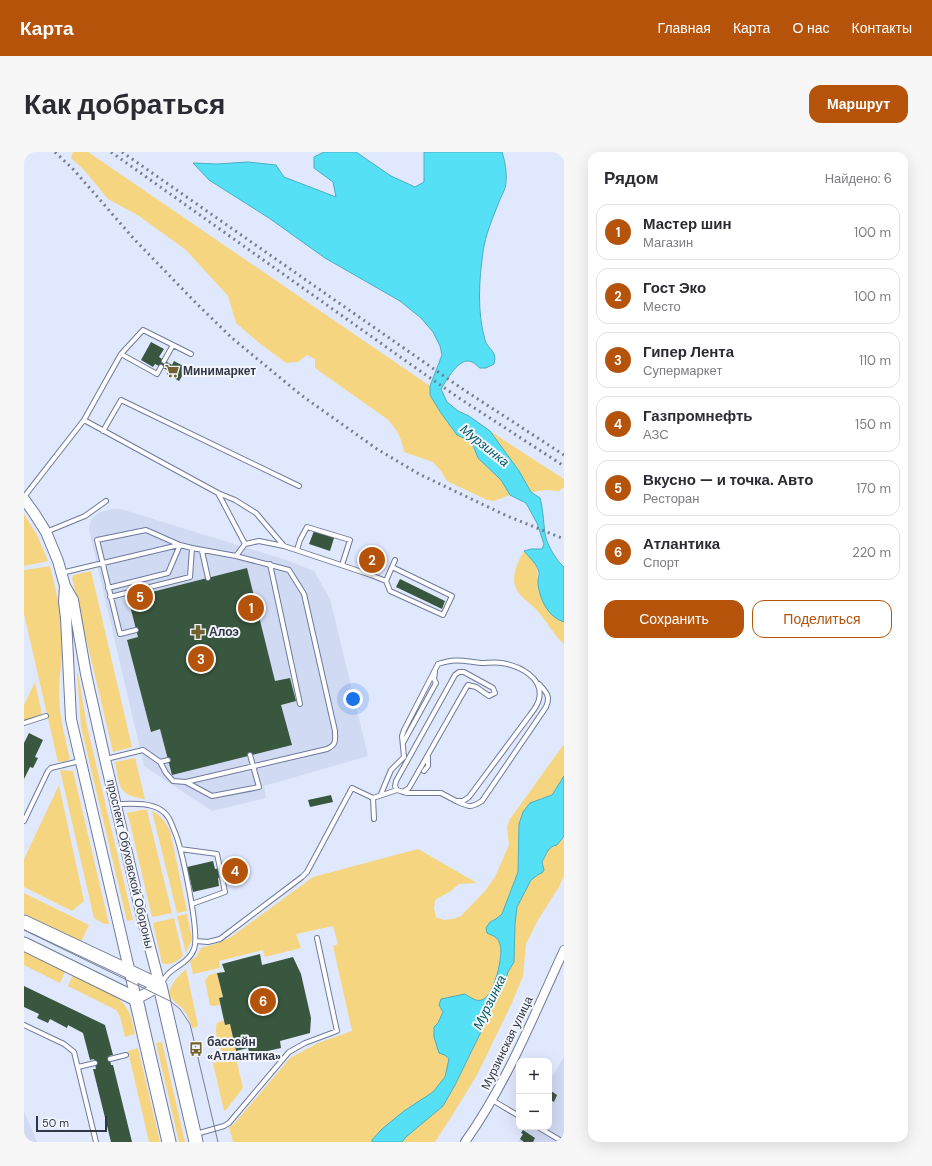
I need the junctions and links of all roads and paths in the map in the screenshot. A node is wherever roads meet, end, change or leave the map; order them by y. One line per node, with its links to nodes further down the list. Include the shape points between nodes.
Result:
1 (173, 345): 2 (lane, via 143,330); 3 (lane); 4 (lane)
2 (121, 354): 5 (lane, via 157,374); 6 (lane)
3 (191, 354)
4 (164, 360)
5 (161, 367)
6 (84, 420): 7 (lane); 10 (lane)
7 (103, 431): 8 (lane, via 121,400); 9 (lane)
8 (299, 486)
9 (218, 493): 13 (lane); 15 (lane, via 235,500 256,514)
10 (24, 498): 12 (street, проспект Обуховской Обороны)
11 (106, 501): 12 (lane, via 85,516)
12 (46, 532): 25 (street, проспект Обуховской Обороны)
13 (245, 544): 15 (lane, via 259,541); 19 (lane)
14 (180, 545): 16 (lane); 21 (lane); 21 (lane, via 146,530 97,540); 29 (lane, via 168,573)
15 (284, 546): 17 (lane)
16 (192, 548): 18 (lane); 30 (lane, via 190,577)
17 (297, 550): 23 (lane); 23 (lane, via 307,527 350,540)
18 (202, 551): 19 (lane); 26 (lane)
19 (236, 556): 22 (lane)
20 (395, 560): 24 (lane)
21 (103, 562): 25 (lane); 29 (lane)
22 (270, 564): 33 (lane); 44 (lane, via 289,570 304,594 335,731 335,742 327,749)
23 (342, 565): 27 (lane)
24 (392, 567): 27 (lane); 27 (lane, via 452,596 443,615 390,591)
25 (61, 573): 28 (street, проспект Обуховской Обороны)
26 (208, 578)
27 (386, 581)
28 (65, 586): 40 (street, проспект Обуховской Обороны, via 76,611 86,674); 42 (street, проспект Обуховской Обороны, via 71,719)
29 (108, 588): 30 (lane)
30 (110, 597): 31 (lane, via 120,634)
31 (136, 630)
32 (538, 684): 49 (lane, via 526,672 500,663 458,659 438,664 404,730 404,757 391,770); 51 (lane, via 539,701 530,716 469,796 463,801); 51 (lane, via 547,692 549,701 482,801 469,807)
33 (300, 704)
34 (46, 716): 35 (lane)
35 (24, 724)
36 (414, 744): 37 (lane)
37 (414, 749): 38 (lane, via 455,675 464,672 493,688 495,693 489,696 468,685); 47 (lane, via 396,781)
38 (428, 755): 45 (lane, via 428,766); 48 (lane, via 409,788)
39 (250, 756): 44 (lane)
40 (105, 759): 43 (lane, via 143,750); 52 (street, проспект Обуховской Обороны)
41 (168, 760): 43 (lane)
42 (80, 761): 54 (lane, via 57,766 48,771); 62 (street, проспект Обуховской Обороны)
43 (160, 762): 46 (lane, via 173,781)
44 (254, 766): 46 (lane); 46 (lane, via 259,787 212,796)
45 (424, 771)
46 (186, 782)
47 (397, 790): 48 (lane); 49 (lane)
48 (403, 792): 51 (lane, via 441,793)
49 (382, 794): 50 (lane)
50 (372, 798): 53 (lane); 59 (lane, via 352,788 302,877 220,938 208,942)
51 (456, 801)
52 (116, 804): 55 (lane, via 149,805 161,810 170,820); 63 (street, проспект Обуховской Обороны)
53 (374, 818)
54 (24, 821)
55 (180, 849): 56 (lane); 56 (lane, via 217,854 225,892)
56 (192, 904): 59 (lane)
57 (24, 922): 62 (main road)
58 (317, 938): 73 (lane, via 337,1031 289,1052 229,1123)
59 (196, 941): 63 (lane, via 194,950 186,960 168,975)
60 (24, 944): 64 (main road)
61 (564, 950): 70 (street, Мурзинская улица)
62 (130, 972): 63 (main road); 64 (street, проспект Обуховской Обороны)
63 (160, 986): 64 (street); 73 (main road, проспект Обуховской Обороны)
64 (136, 999): 76 (main road, проспект Обуховской Обороны)
65 (24, 1025): 69 (lane, via 64,1044 74,1052)
66 (126, 1055): 67 (lane)
67 (110, 1059)
68 (94, 1063): 69 (lane)
69 (78, 1067): 75 (lane)
70 (492, 1100): 71 (lane); 74 (street, Мурзинская улица)
71 (516, 1112)
72 (543, 1130): 77 (lane)
73 (195, 1138)
74 (468, 1141)
75 (96, 1142)
76 (169, 1142)
77 (563, 1142)

